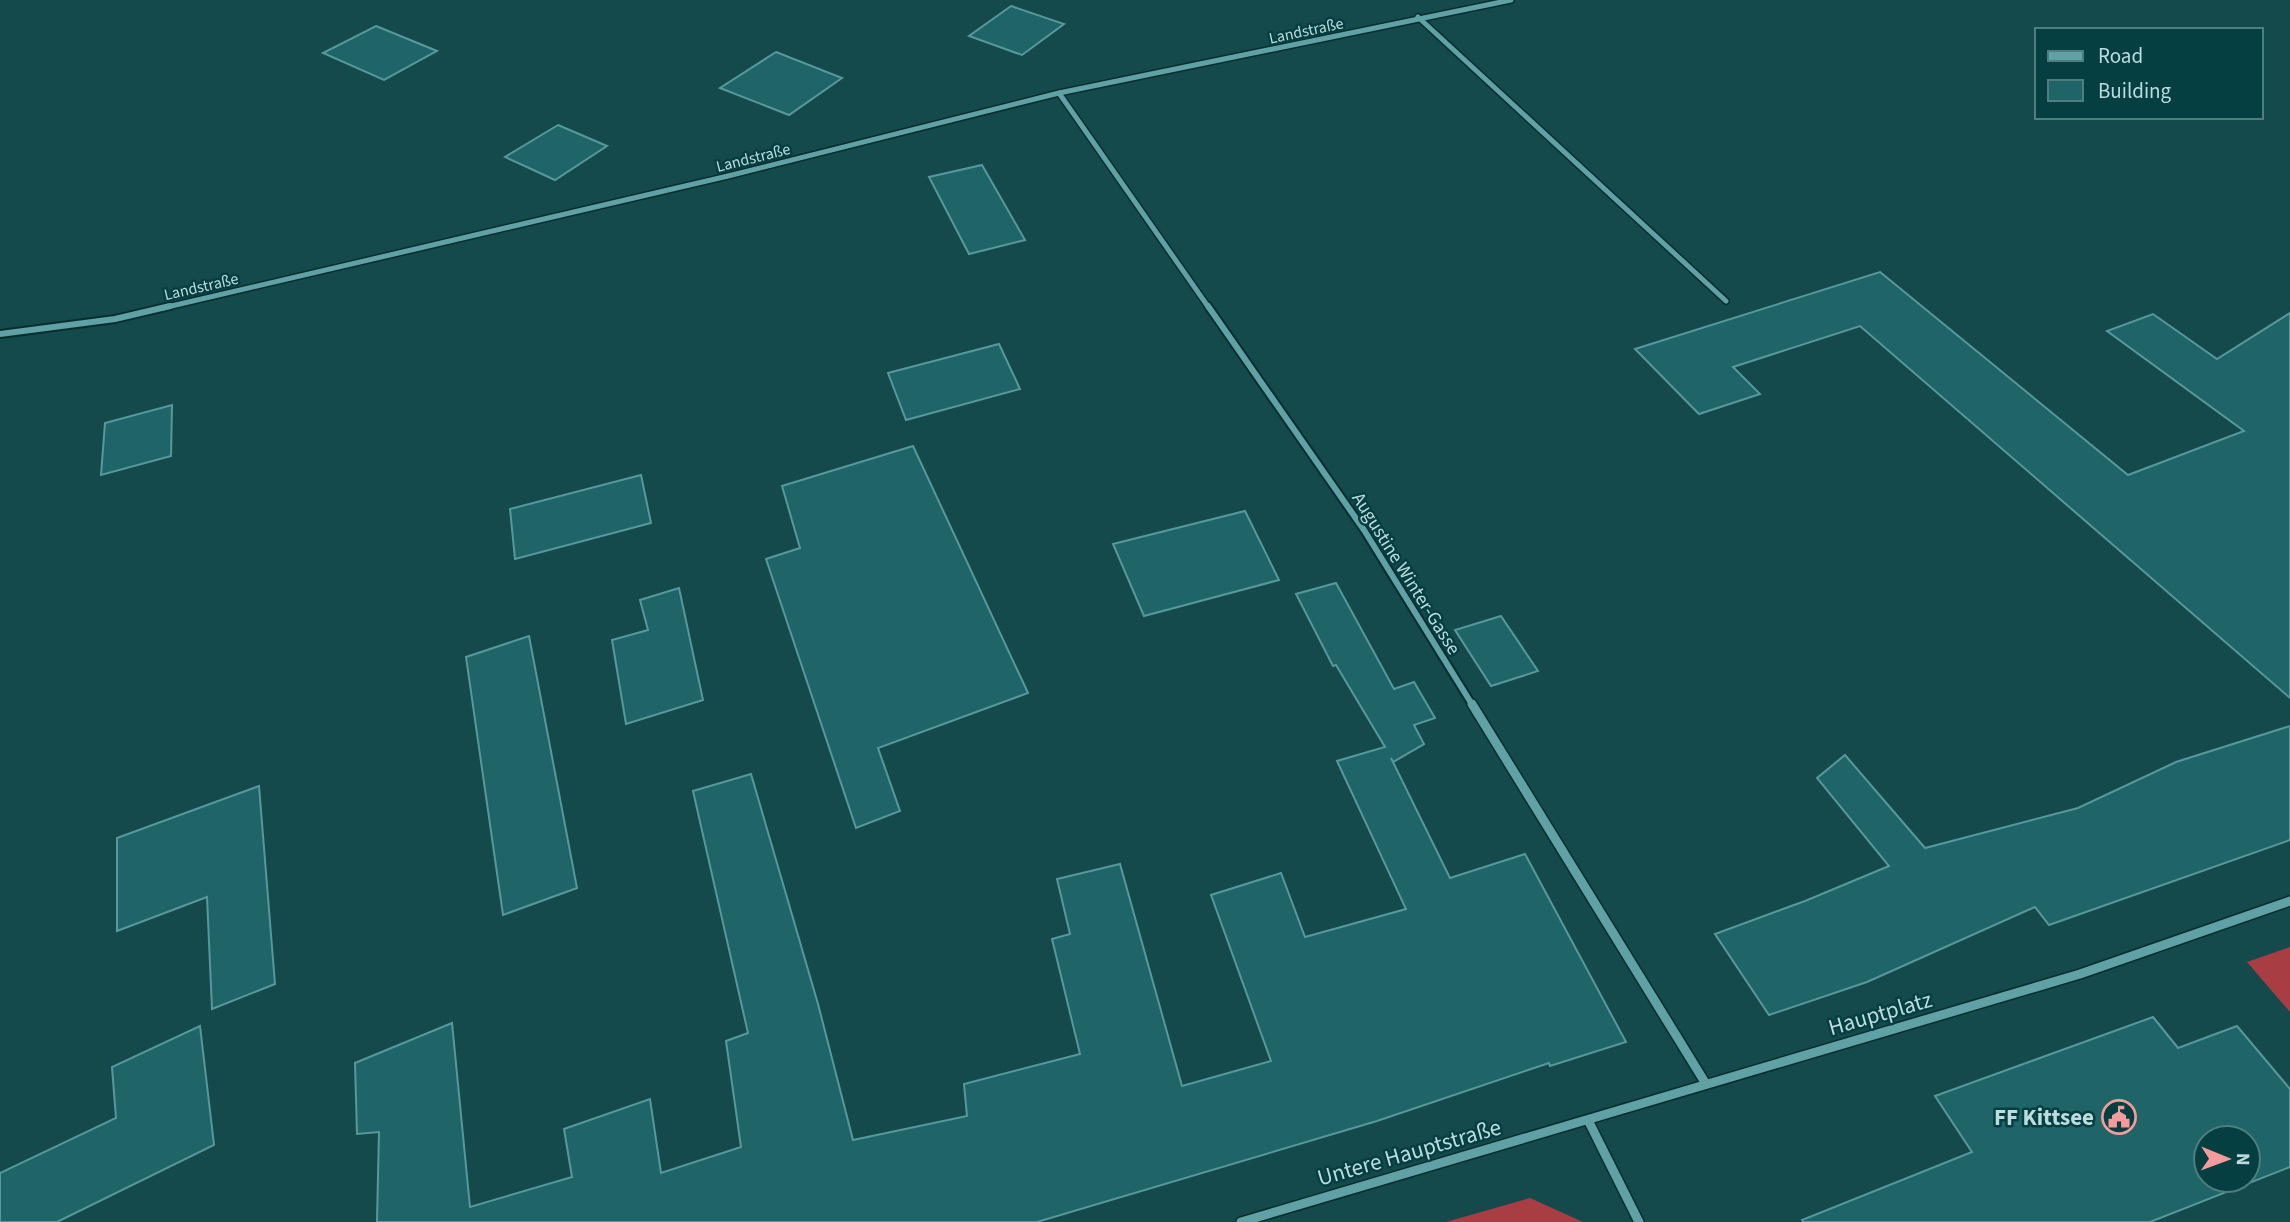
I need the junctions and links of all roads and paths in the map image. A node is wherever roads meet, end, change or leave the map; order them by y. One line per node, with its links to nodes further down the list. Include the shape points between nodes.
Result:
1 (1511, 0): 2 (street, Landstraße)
2 (1418, 17): 3 (street, Landstraße); 4 (street)
3 (1059, 93): 5 (street, Landstraße, via 115,319); 7 (street, Augustine Winter-Gasse, via 1364,530)
4 (1726, 301)
5 (0, 334)
6 (2290, 901): 7 (street, Hauptplatz, via 2080,974)
7 (1706, 1084): 8 (street, Hauptplatz)
8 (1588, 1120): 9 (street, Untere Hauptstraße); 10 (street)
9 (1241, 1222)
10 (1639, 1222)

